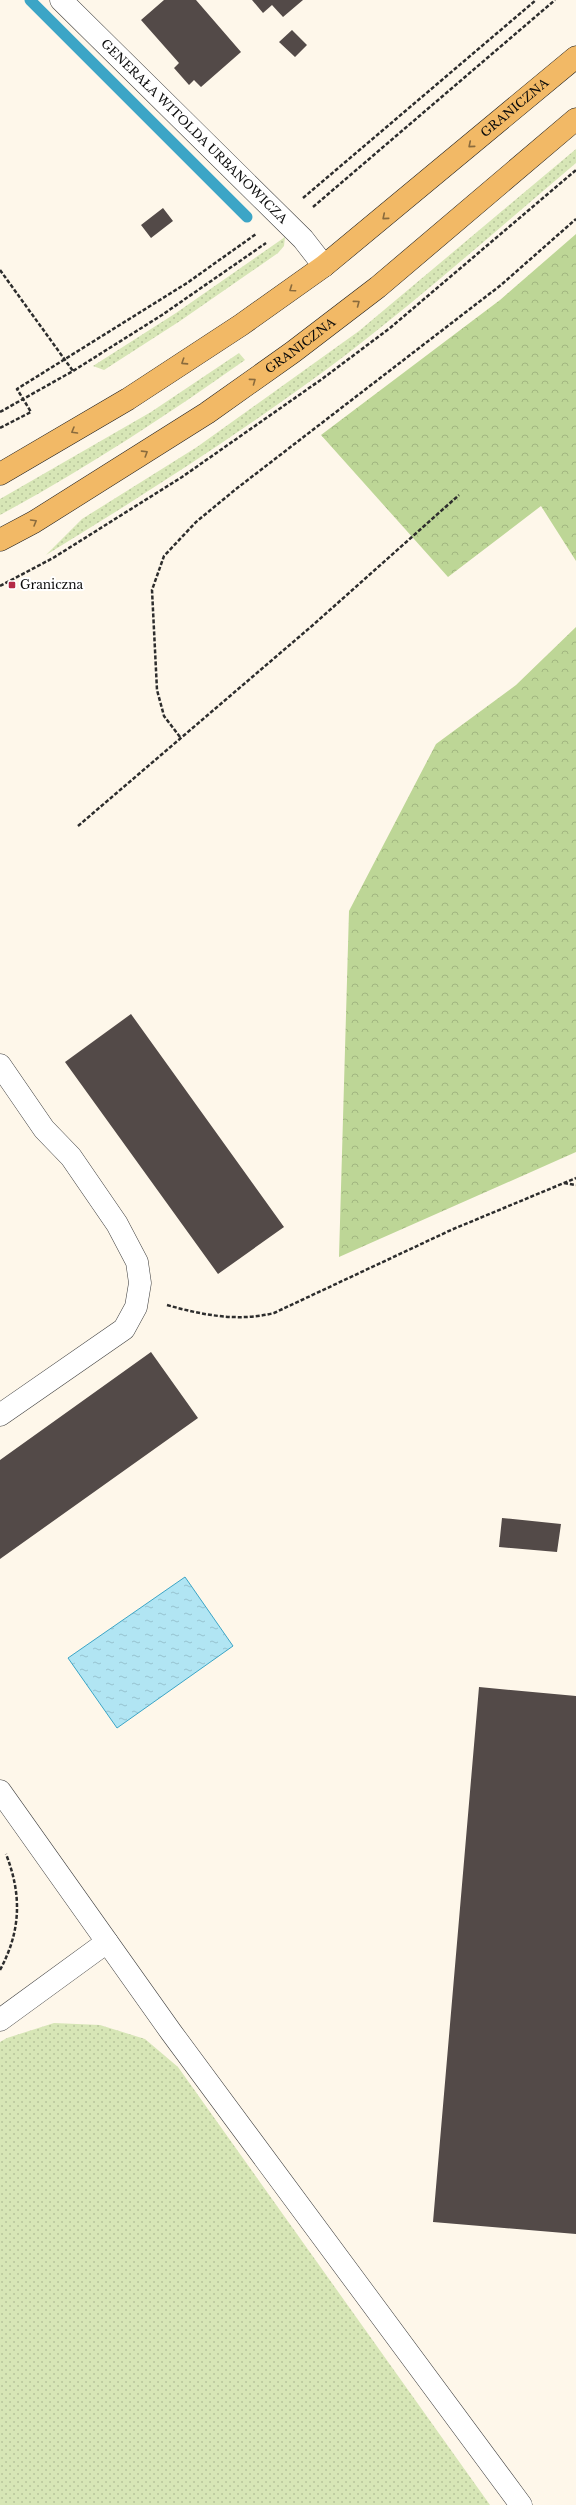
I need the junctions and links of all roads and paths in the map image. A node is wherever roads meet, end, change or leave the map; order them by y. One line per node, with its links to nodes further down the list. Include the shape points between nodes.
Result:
1 (61, 0): 8 (street, GENERAŁA WITOLDA URBANOWICZA, via 302,239)
2 (555, 0): 5 (path)
3 (576, 57): 8 (main road, GRANICZNA, one-way to 8)
4 (576, 118): 17 (main road, GRANICZNA, one-way to 4, via 34,522 207,413 293,352 378,287)
5 (309, 210)
6 (576, 219): 18 (path, via 501,285 230,494 196,522 164,556 152,590 157,690 164,716)
7 (269, 240): 10 (path, via 162,315)
8 (324, 266): 15 (main road, GRANICZNA, one-way to 15, via 241,325 128,399)
9 (0, 270): 10 (path)
10 (73, 371): 12 (path)
11 (19, 394): 12 (path)
12 (23, 400): 13 (path); 14 (path, via 30,412)
13 (0, 412)
14 (0, 428)
15 (0, 474)
16 (459, 495): 18 (path, via 313,625)
17 (0, 540)
18 (180, 737): 19 (path)
19 (78, 826)
20 (0, 1066): 24 (street, via 44,1130 71,1158 117,1224 137,1262 140,1283)
21 (576, 1178): 22 (path)
22 (564, 1183): 23 (path); 24 (path, via 451,1230 274,1313 258,1317 214,1316)
23 (576, 1186)
24 (138, 1297): 25 (street, via 136,1307 124,1329)
25 (0, 1415)
26 (0, 1791): 28 (street)
27 (4, 1850): 29 (path, via 12,1870 17,1904 16,1935)
28 (107, 1942): 30 (street); 31 (street)
29 (0, 1970)
30 (0, 2020)
31 (521, 2505)

